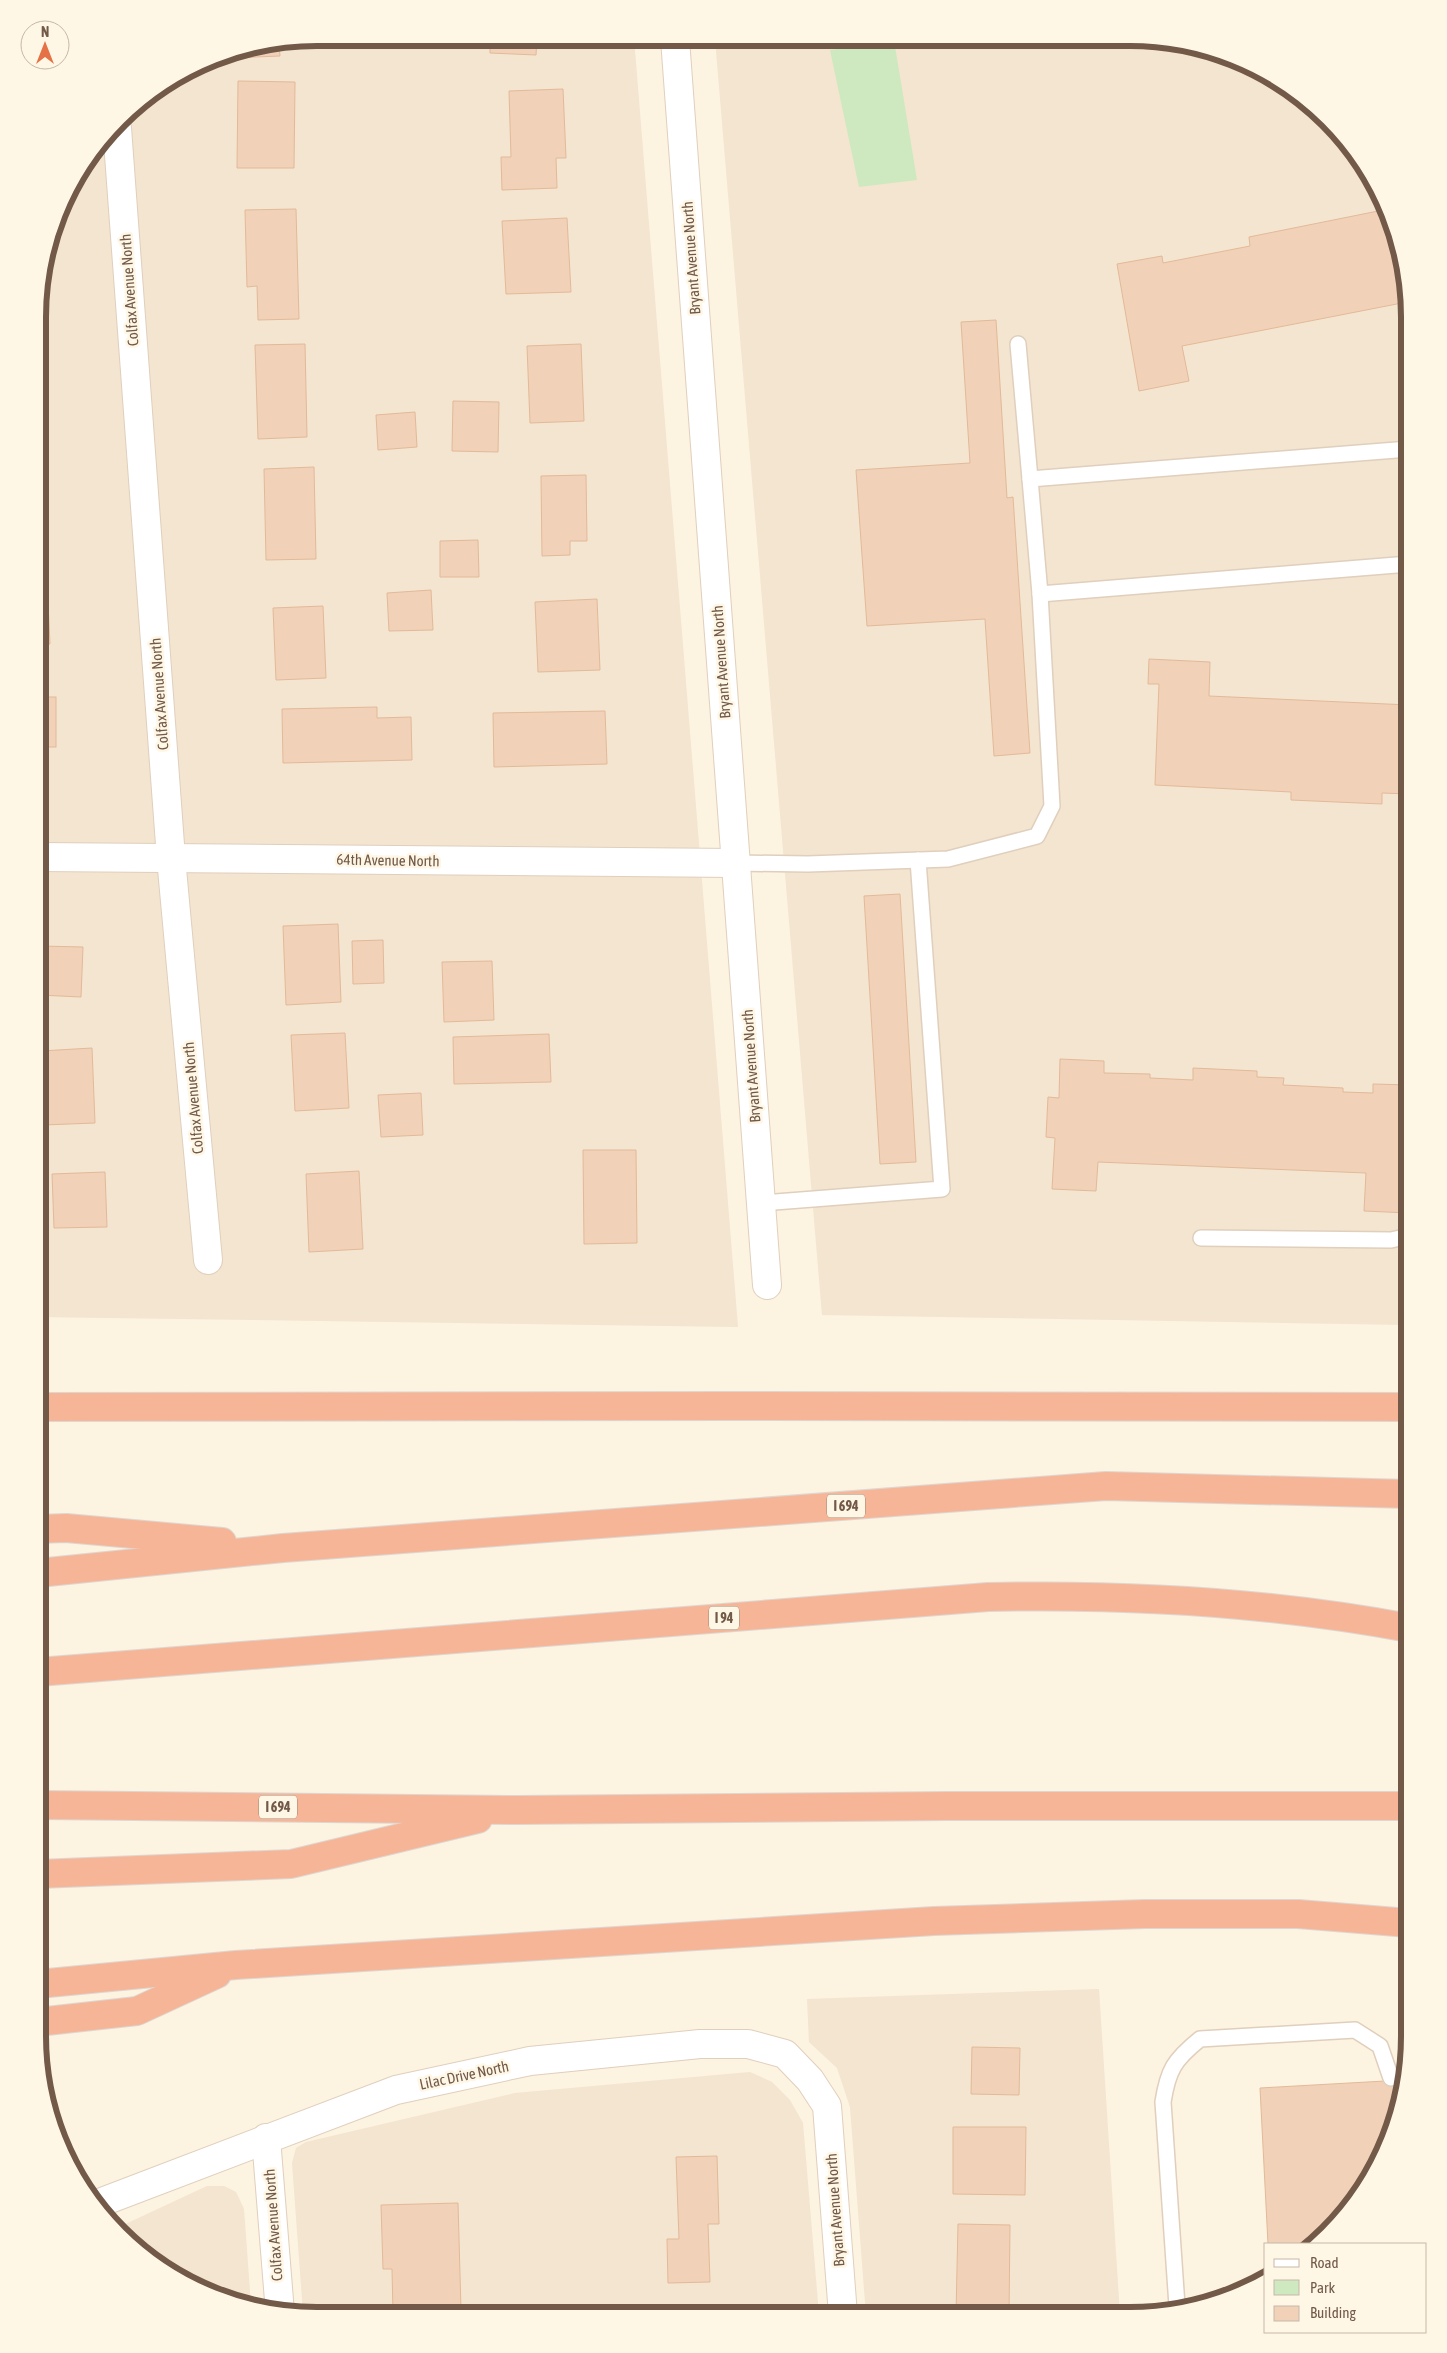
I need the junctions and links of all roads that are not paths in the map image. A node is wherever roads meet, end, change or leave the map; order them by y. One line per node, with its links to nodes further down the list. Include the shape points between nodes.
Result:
1 (676, 46): 11 (street, Bryant Avenue North)
2 (117, 135): 9 (street, Colfax Avenue North)
3 (1018, 344): 5 (lane)
4 (1401, 450): 5 (lane)
5 (1030, 479): 7 (lane)
6 (1401, 565): 7 (lane)
7 (1040, 594): 10 (lane, via 1052,806 1037,836 948,859)
8 (46, 857): 9 (street, 64th Avenue North)
9 (171, 858): 11 (street, 64th Avenue North); 15 (street, Colfax Avenue North)
10 (918, 860): 11 (lane); 12 (lane, via 942,1189)
11 (736, 863): 12 (street, Bryant Avenue North)
12 (761, 1203): 16 (street, Bryant Avenue North)
13 (1200, 1238): 14 (lane)
14 (1401, 1238)
15 (208, 1260)
16 (767, 1285)
17 (46, 1407): 18 (highway)
18 (282, 1407): 19 (highway); 20 (highway)
19 (1401, 1407)
20 (46, 1416)
21 (1401, 1494): 23 (highway, I 694, via 1106,1486)
22 (46, 1529): 23 (highway)
23 (283, 1548): 24 (highway, I 694)
24 (46, 1572)
25 (1401, 1627): 26 (highway, I 94, via 1317,1612 1195,1600 1064,1595 988,1597)
26 (46, 1671)
27 (46, 1805): 29 (highway, I 694)
28 (1401, 1806): 29 (highway, I 694)
29 (518, 1810): 30 (highway, via 291,1864)
30 (46, 1874)
31 (1401, 1922): 32 (highway, via 1298,1914 1145,1914 934,1921)
32 (236, 1965): 33 (highway); 34 (highway, via 137,2011)
33 (46, 1983)
34 (46, 2021)
35 (1391, 2078): 39 (lane, via 1380,2046 1355,2030 1200,2039 1181,2054 1167,2077 1163,2102)
36 (826, 2106): 37 (street, Lilac Drive North, via 810,2080 785,2054 748,2044 700,2044 530,2062 396,2090); 41 (street, Bryant Avenue North)
37 (266, 2138): 38 (street, Lilac Drive North); 40 (street, Colfax Avenue North)
38 (102, 2201)
39 (1177, 2303)
40 (279, 2304)
41 (842, 2307)

